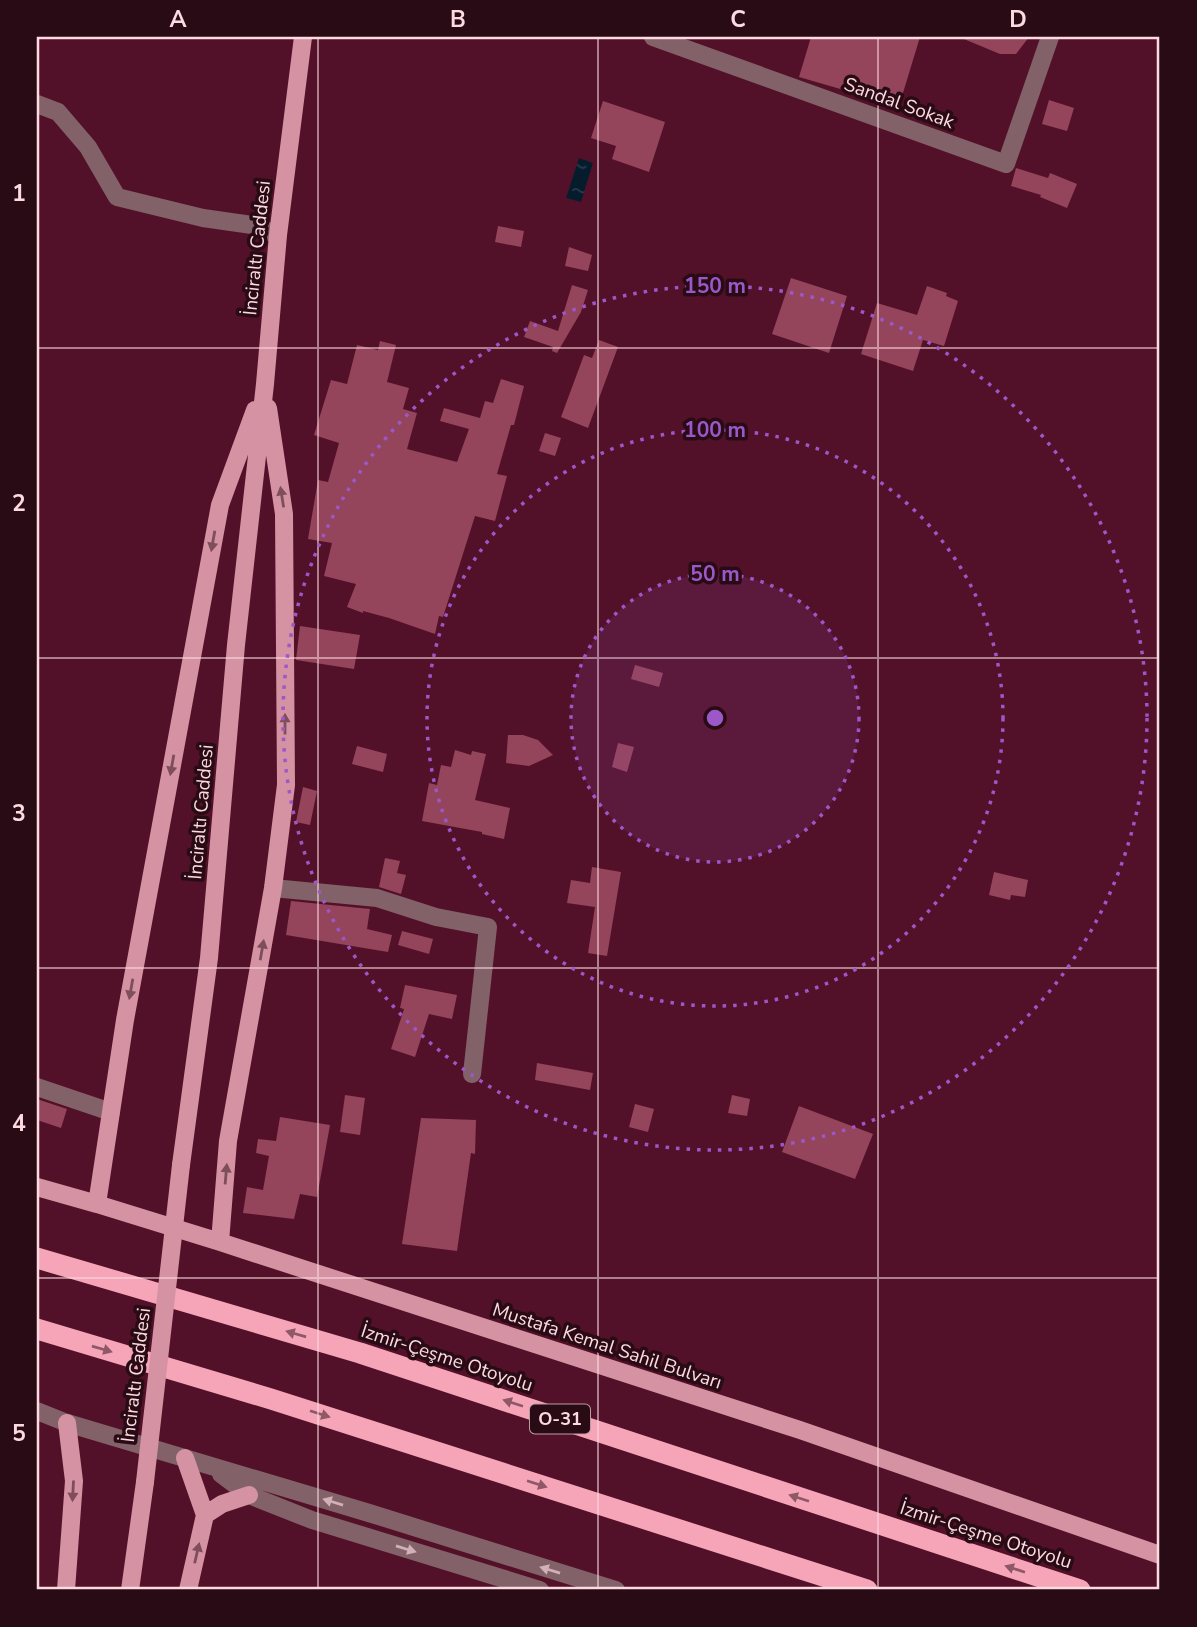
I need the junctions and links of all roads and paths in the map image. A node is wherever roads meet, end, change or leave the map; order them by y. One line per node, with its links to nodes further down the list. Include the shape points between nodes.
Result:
1 (303, 37): 5 (main road, İnciraltı Caddesi)
2 (653, 37): 3 (street, Sandal Sokak, via 1006,164)
3 (1050, 37)
4 (37, 104): 5 (street, via 58,112 88,147 117,197 252,225)
5 (278, 235): 6 (main road, İnciraltı Caddesi)
6 (265, 384): 7 (main road, one-way to 6, via 286,785 285,514); 10 (main road, one-way to 10, via 220,505); 24 (main road, İnciraltı Caddesi, bridge, via 236,645 209,958)
7 (273, 888): 8 (street, via 377,898 488,927); 13 (main road, one-way to 7, via 228,1141)
8 (472, 1074)
9 (37, 1087): 10 (street)
10 (111, 1112): 12 (main road)
11 (37, 1187): 12 (main road, Mustafa Kemal Sahil Bulvarı)
12 (97, 1204): 13 (main road, Mustafa Kemal Sahil Bulvarı)
13 (220, 1242): 22 (main road, Mustafa Kemal Sahil Bulvarı, via 800,1430)
14 (37, 1258): 29 (highway, İzmir-Çeşme Otoyolu / O-31, one-way to 14, via 360,1353)
15 (37, 1329): 28 (highway, one-way to 28)
16 (37, 1411): 17 (street)
17 (68, 1423): 18 (street); 23 (main road, one-way to 23, via 74,1481)
18 (185, 1458): 19 (street); 21 (main road)
19 (210, 1465): 20 (street); 27 (street, one-way to 19)
20 (249, 1495): 21 (main road); 26 (street, one-way to 26, via 312,1520)
21 (205, 1515): 25 (main road, one-way to 21)
22 (1160, 1555)
23 (66, 1590)
24 (130, 1590)
25 (188, 1590)
26 (540, 1590)
27 (615, 1590)
28 (867, 1590)
29 (1080, 1590)

